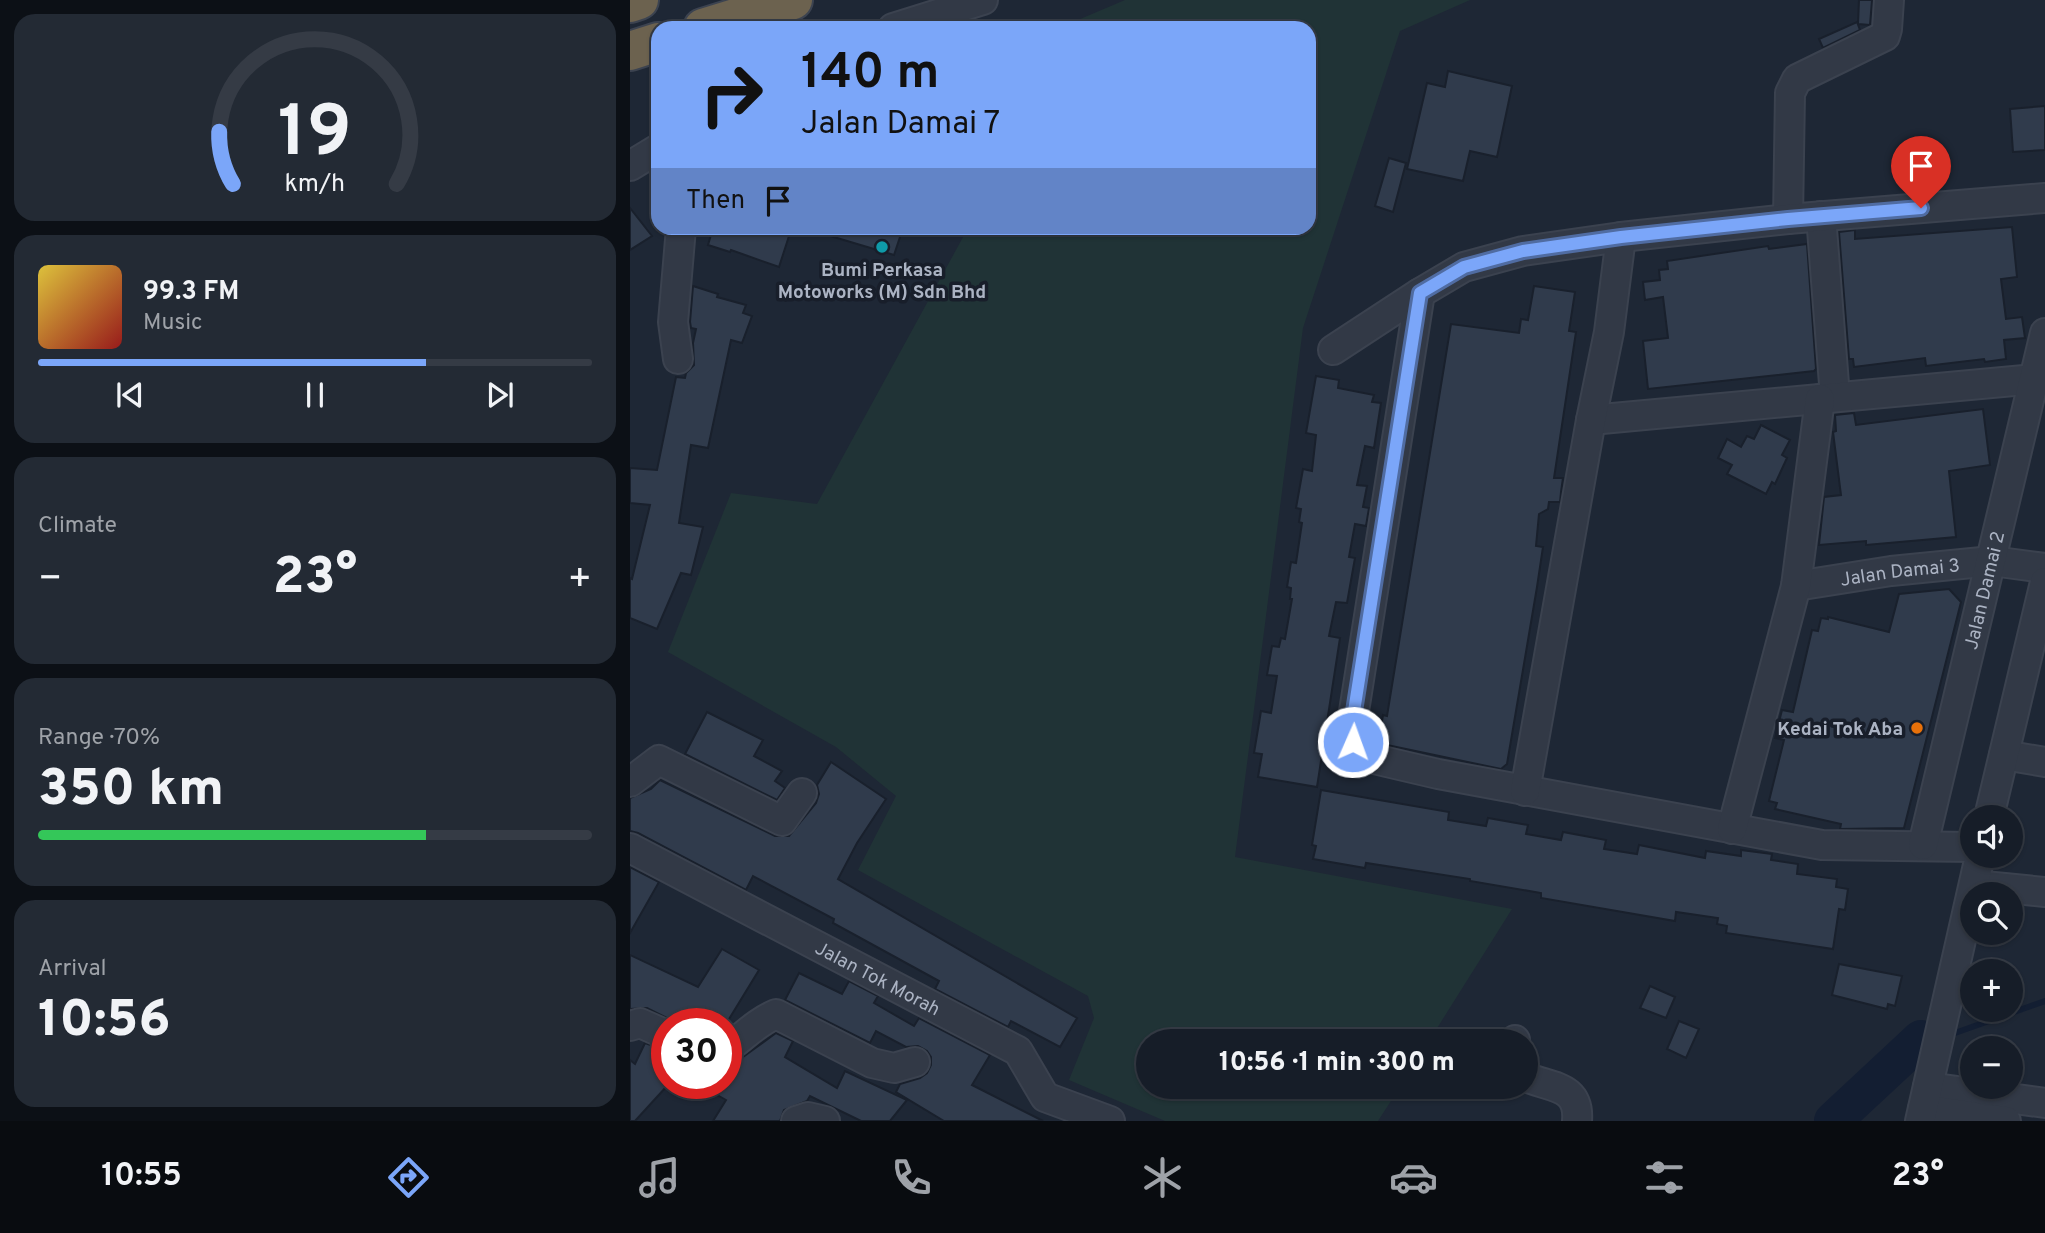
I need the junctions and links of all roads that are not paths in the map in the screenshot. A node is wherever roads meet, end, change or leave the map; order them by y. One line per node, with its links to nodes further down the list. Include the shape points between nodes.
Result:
1 (639, 0): 5 (highway)
2 (793, 0): 6 (highway)
3 (983, 0): 7 (street)
4 (1889, 0): 14 (street, via 1885,36 1797,79 1790,93)
5 (630, 3)
6 (726, 21)
7 (916, 21)
8 (651, 44): 9 (highway)
9 (630, 51)
10 (651, 153): 11 (street)
11 (630, 166)
12 (2045, 198): 13 (street)
13 (1821, 216): 14 (street); 22 (street)
14 (1788, 219): 16 (street)
15 (680, 235): 20 (street, via 673,322)
16 (1621, 237): 17 (street, via 1498,257 1464,267); 23 (street, via 1609,332)
17 (1420, 293): 19 (street); 31 (street, via 1352,724 1353,742 1361,756)
18 (2045, 333): 21 (street, Jalan Damai 2)
19 (1333, 351)
20 (678, 359)
21 (2035, 379): 22 (street); 24 (street, Jalan Damai 2)
22 (1828, 398): 23 (street); 27 (street)
23 (1591, 420): 31 (street)
24 (1992, 561): 25 (street, Jalan Damai 3); 27 (street, Jalan Damai 3); 35 (street, Jalan Damai 2)
25 (2045, 568)
26 (2045, 582): 28 (street)
27 (1796, 586): 34 (street)
28 (2004, 755): 29 (street); 33 (street)
29 (2045, 762)
30 (630, 782): 32 (street, via 659,760 782,821)
31 (1525, 791): 34 (street)
32 (802, 793)
33 (1992, 805)
34 (1732, 829): 35 (street, via 1822,845)
35 (1923, 845): 36 (street)
36 (1960, 847)
37 (630, 848): 48 (street, Jalan Tok Morah, via 1018,1051)
38 (2023, 890): 39 (street)
39 (2045, 892)
40 (1960, 945): 47 (street)
41 (630, 1026): 42 (street, via 640,1023)
42 (651, 1028)
43 (742, 1038): 44 (street, via 758,1022 776,1014 872,1063 894,1068)
44 (915, 1062)
45 (1538, 1081): 52 (street, via 1573,1097)
46 (2045, 1103): 47 (street)
47 (1924, 1106): 53 (street)
48 (1044, 1109): 51 (street, Jalan Tok Morah)
49 (796, 1121): 50 (street, via 808,1117)
50 (825, 1121)
51 (1110, 1121)
52 (1577, 1121)
53 (2006, 1121)

